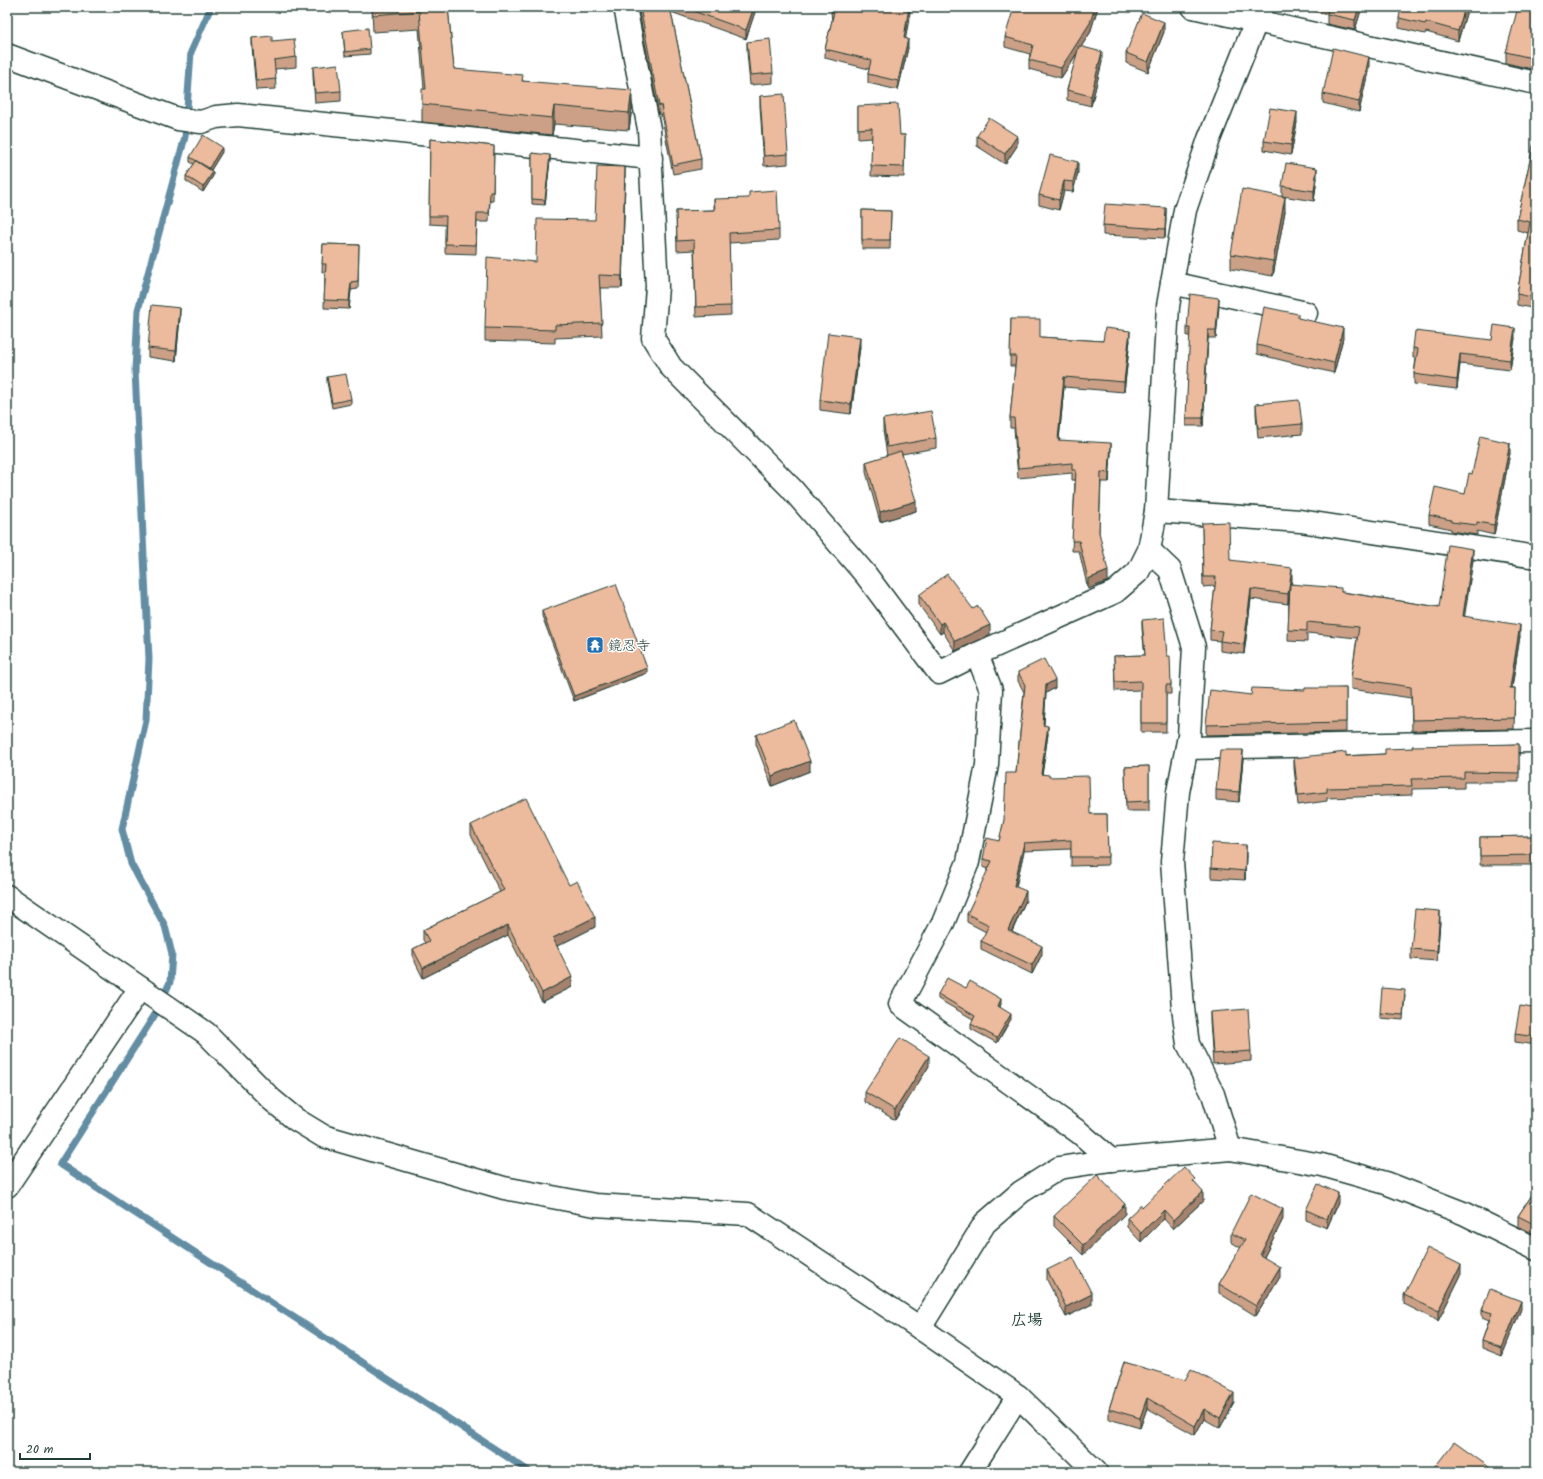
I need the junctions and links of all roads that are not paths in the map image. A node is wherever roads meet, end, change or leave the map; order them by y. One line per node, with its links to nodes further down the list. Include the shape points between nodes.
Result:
1 (625, 7): 6 (street, via 649,129)
2 (1193, 7): 3 (street)
3 (1259, 14): 5 (street); 7 (street, via 1209,139 1185,210)
4 (7, 55): 6 (street, via 178,119 201,122 238,114)
5 (1536, 83)
6 (651, 158): 12 (street, via 657,286 653,338 671,367 796,494 866,575 939,673)
7 (1172, 283): 8 (street); 9 (street, via 1168,306)
8 (1306, 313)
9 (1156, 511): 10 (street); 11 (street, via 1300,521)
10 (1149, 550): 12 (street, via 1138,572 1115,592); 14 (street, via 1170,570 1194,648)
11 (1536, 557)
12 (977, 654): 18 (street, via 991,690 987,764 968,862 943,923 900,1004 1080,1133)
13 (1536, 741): 14 (street)
14 (1187, 748): 17 (street, via 1178,792 1172,862 1183,1008 1188,1044 1213,1094)
15 (7, 896): 16 (street)
16 (145, 991): 19 (street); 21 (street, via 206,1033 272,1100 295,1119 323,1136 496,1186 595,1205 748,1214)
17 (1230, 1149): 18 (street); 20 (street, via 1322,1165 1386,1183 1463,1213)
18 (1111, 1160): 21 (street, via 1059,1168 1015,1197 985,1223)
19 (7, 1186)
20 (1536, 1249)
21 (920, 1328): 22 (street)
22 (1018, 1396): 23 (street); 24 (street)
23 (970, 1472)
24 (1096, 1472)

